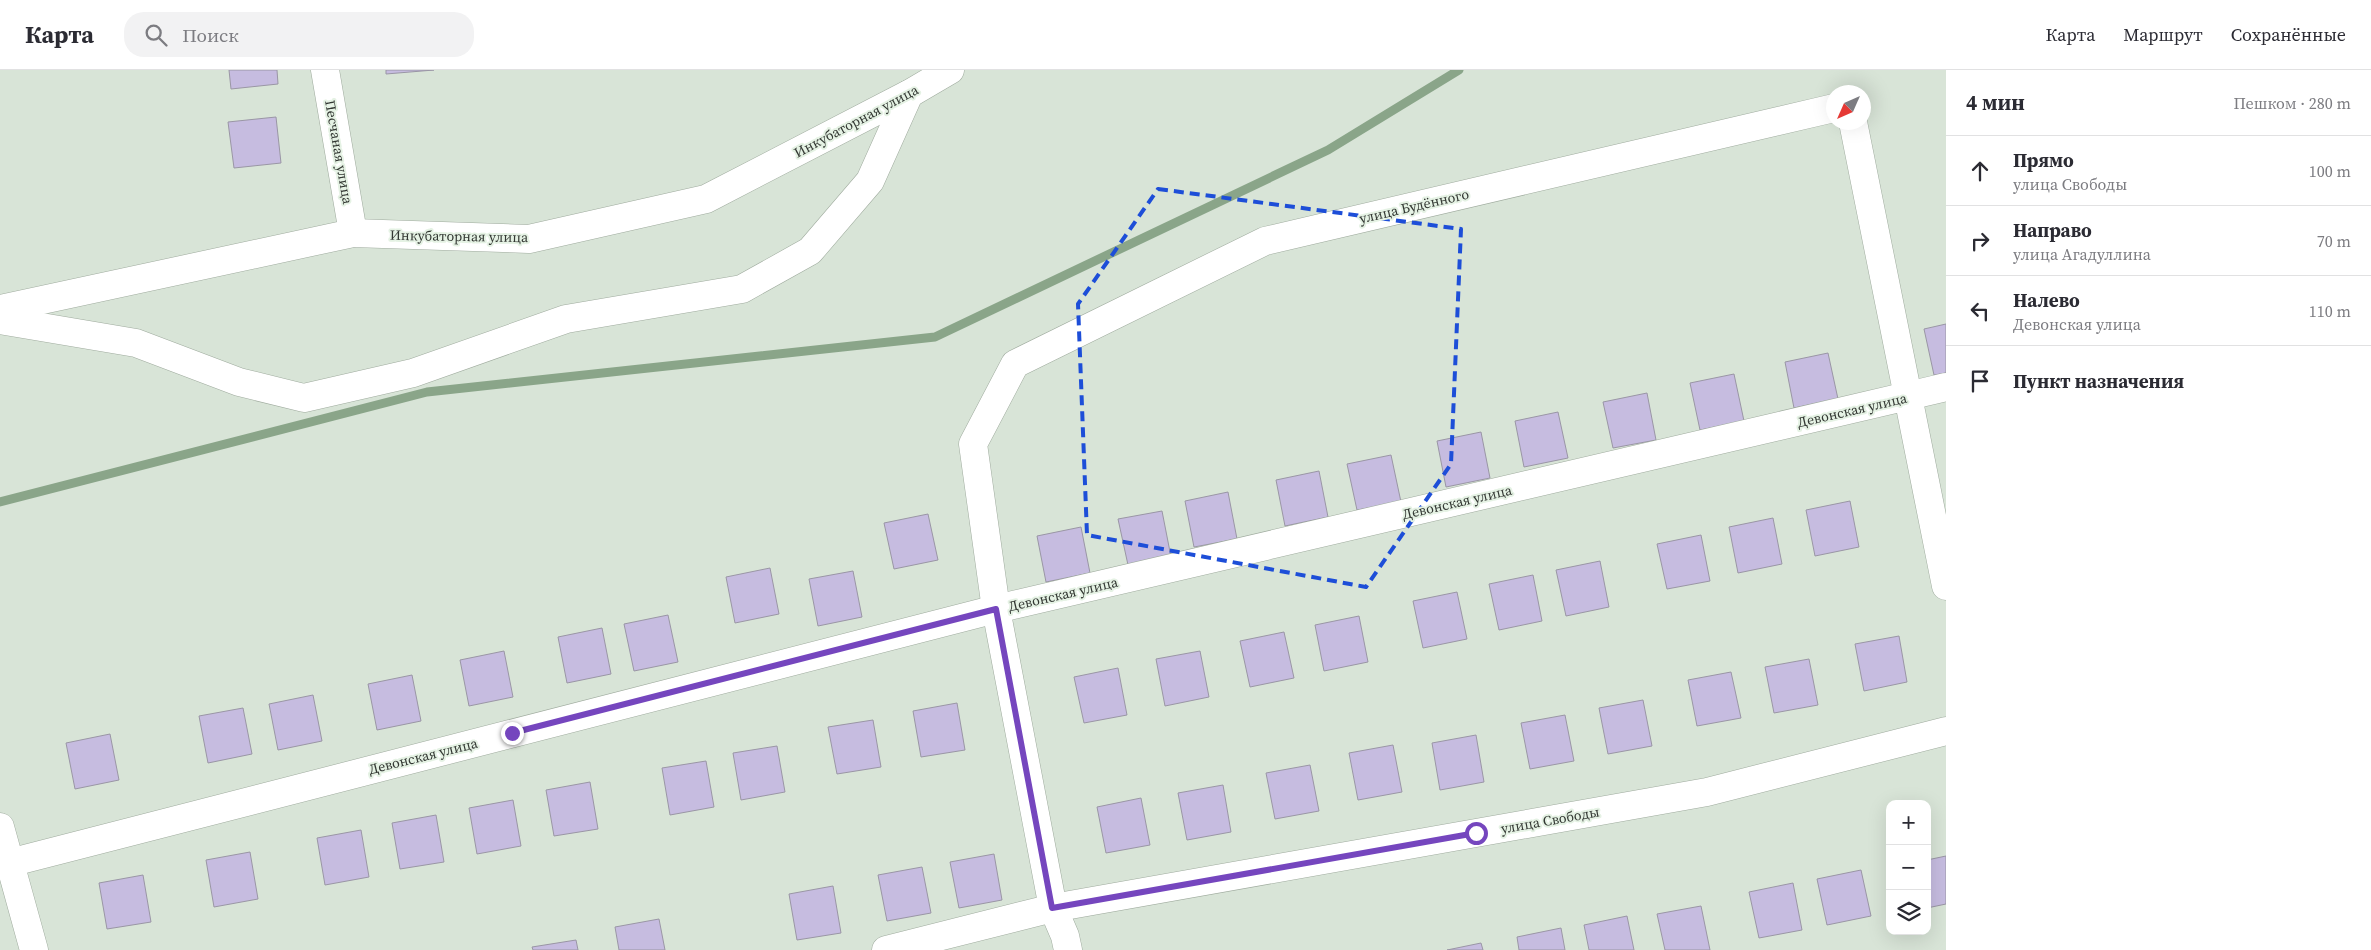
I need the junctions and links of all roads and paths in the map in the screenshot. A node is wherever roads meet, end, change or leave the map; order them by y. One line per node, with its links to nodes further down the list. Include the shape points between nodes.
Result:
1 (325, 70): 6 (street, Песчаная улица)
2 (950, 70): 3 (street, Инкубаторная улица)
3 (909, 94): 6 (street, Инкубаторная улица, via 706,199 529,239); 8 (street, via 870,181 810,251 742,290 566,319 413,373 304,398 239,382 136,343)
4 (1826, 110): 12 (street, улица Будённого, via 1265,241 1015,364 973,444)
5 (1855, 130): 10 (street)
6 (353, 233): 7 (street, Инкубаторная улица)
7 (0, 310)
8 (0, 320)
9 (1946, 387): 10 (street, Девонская улица)
10 (1908, 398): 11 (street); 12 (street, Девонская улица)
11 (1946, 586)
12 (996, 609): 15 (street, Девонская улица); 16 (street)
13 (1946, 730): 16 (street, улица Свободы, via 1707,792)
14 (0, 827): 15 (street)
15 (5, 863): 17 (street)
16 (1052, 908): 18 (street, улица Свободы); 19 (street, via 1066,936)
17 (34, 950)
18 (886, 950)
19 (1068, 950)

